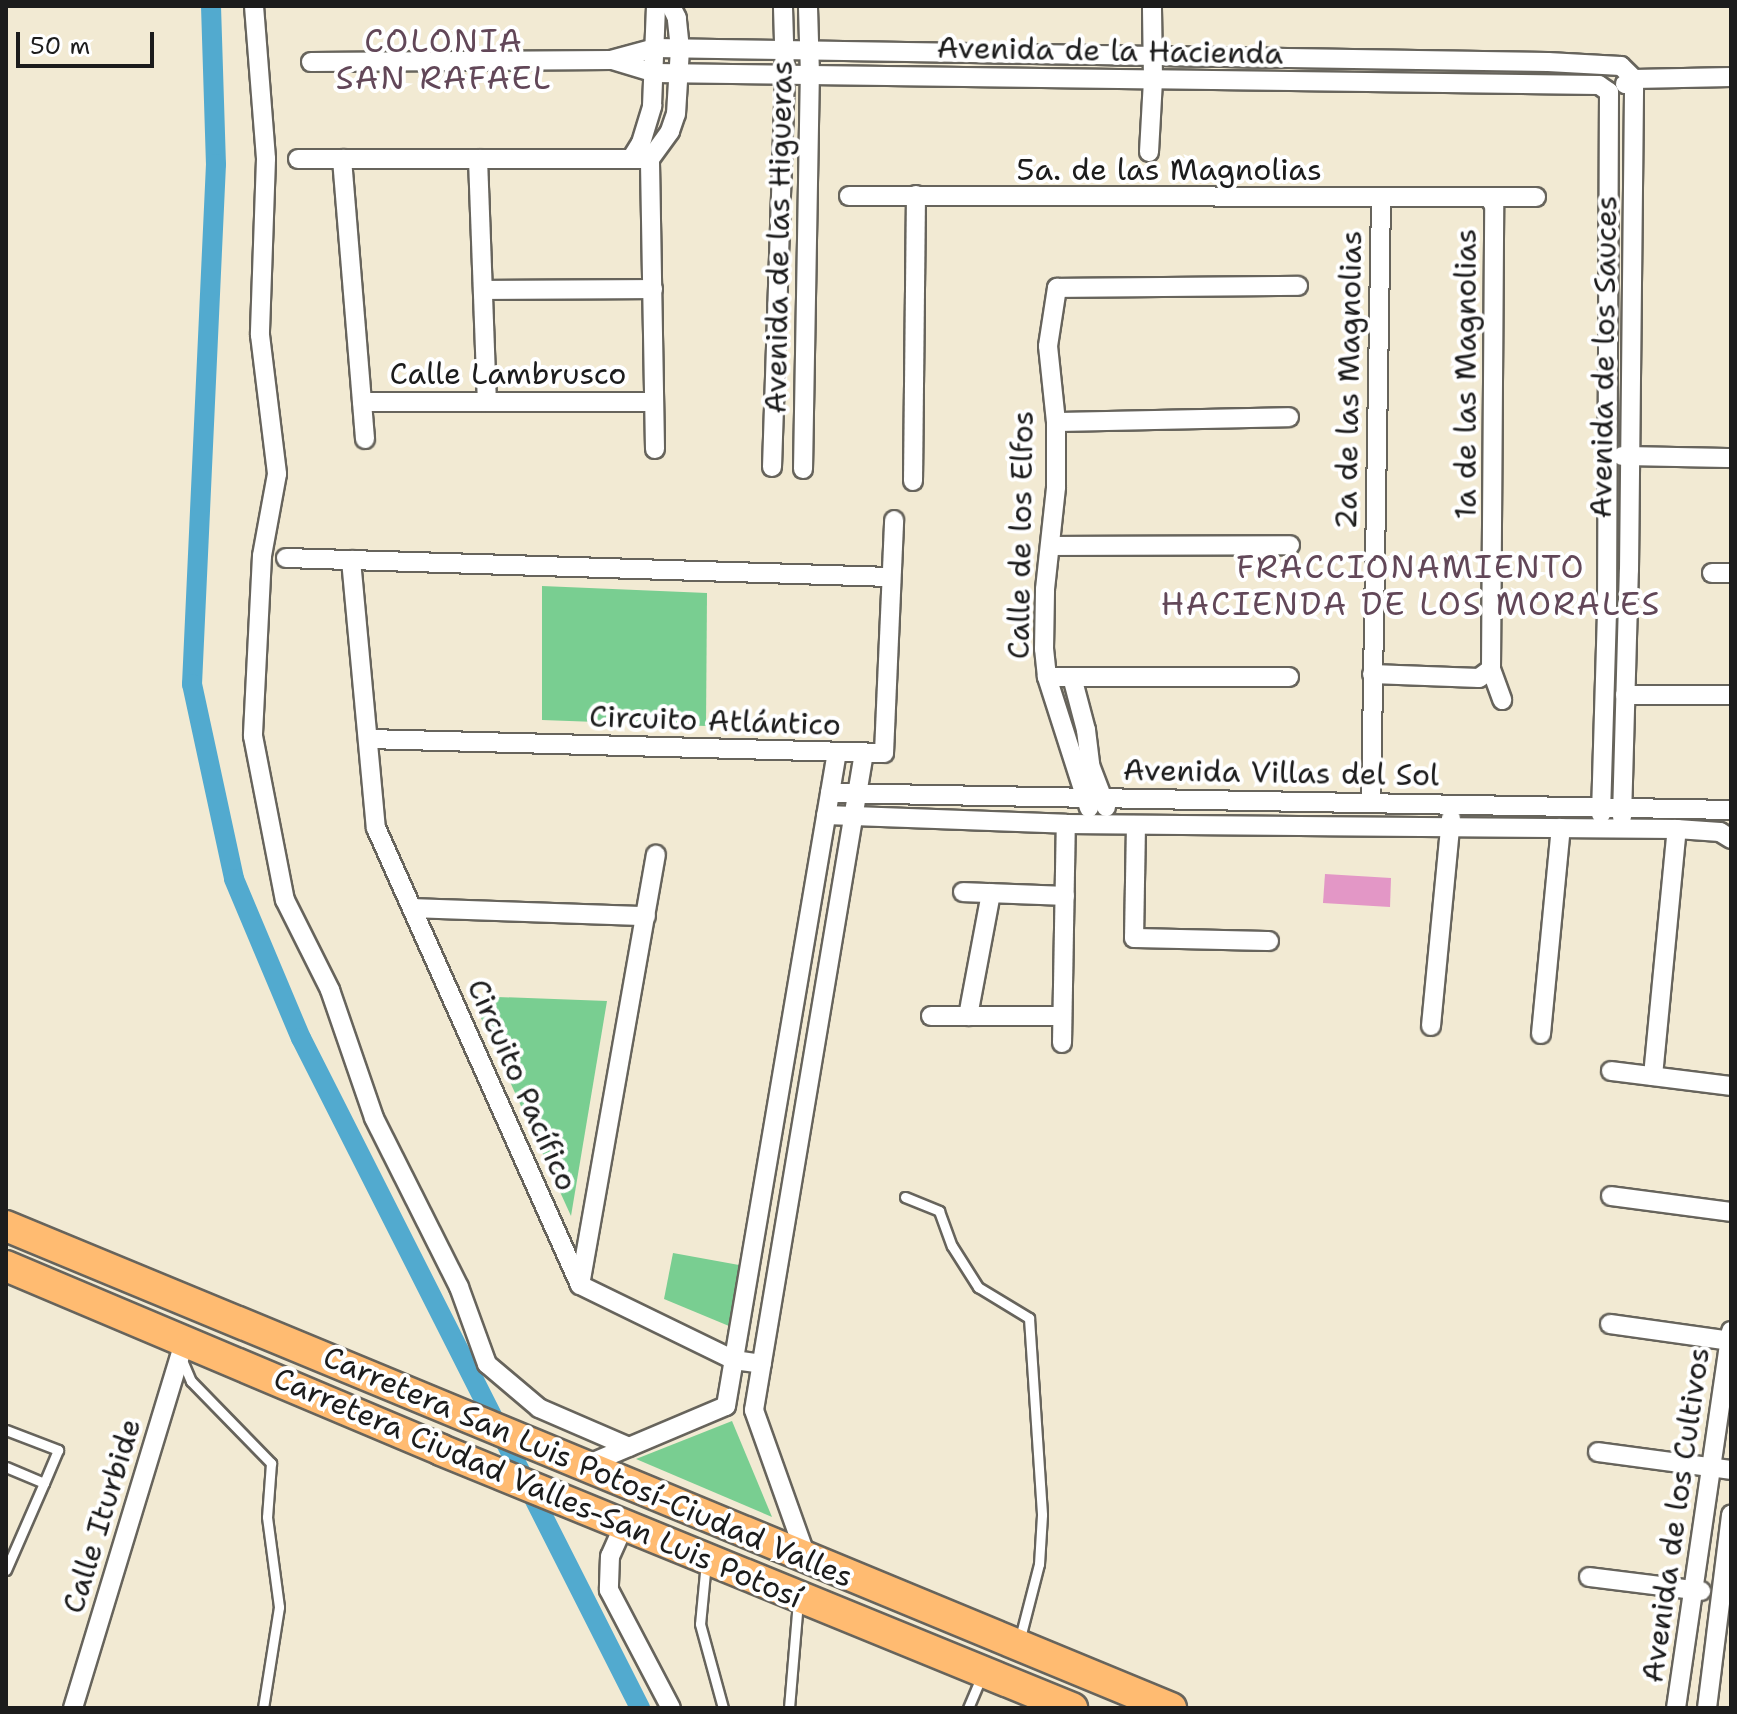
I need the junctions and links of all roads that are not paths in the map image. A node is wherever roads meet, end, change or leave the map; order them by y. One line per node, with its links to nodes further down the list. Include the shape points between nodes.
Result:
1 (254, 6): 122 (street, via 266,159 260,335 277,474 262,556 253,736 285,900 330,990 374,1118 459,1287 487,1364 539,1408)
2 (656, 6): 7 (street)
3 (671, 6): 8 (street)
4 (783, 6): 9 (street, Avenida de las Higueras)
5 (808, 6): 10 (street, Avenida de las Higueras)
6 (1152, 6): 11 (street)
7 (655, 48): 8 (street, Avenida de la Hacienda); 12 (street, Avenida de la Hacienda); 14 (street)
8 (680, 49): 9 (street, Avenida de la Hacienda); 15 (street)
9 (784, 51): 10 (street, Avenida de la Hacienda); 16 (street, Avenida de las Higueras)
10 (809, 51): 11 (street, Avenida de la Hacienda); 17 (street, Avenida de las Higueras)
11 (1153, 57): 19 (street, Avenida de la Hacienda, via 1601,63 1621,66); 20 (street)
12 (611, 60): 13 (street, Avenida de la Hacienda); 14 (street, Avenida de la Hacienda)
13 (311, 62)
14 (655, 73): 15 (street, Avenida de la Hacienda); 26 (street, via 648,125)
15 (679, 73): 16 (street, Avenida de la Hacienda); 27 (street, via 676,114)
16 (785, 75): 17 (street, Avenida de la Hacienda); 36 (street, Avenida de las Higueras)
17 (810, 75): 20 (street, Avenida de la Hacienda); 37 (street, Avenida de las Higueras)
18 (1731, 77): 19 (street)
19 (1634, 79): 21 (street); 46 (street, Avenida de los Sauces)
20 (1153, 80): 21 (street, Avenida de la Hacienda, via 1599,85); 22 (street)
21 (1609, 92): 45 (street, Avenida de los Sauces)
22 (1149, 152)
23 (298, 159): 24 (street)
24 (342, 159): 25 (street); 38 (street, Calle Lambrusco)
25 (478, 159): 26 (street); 35 (street)
26 (631, 159): 27 (street)
27 (650, 159): 34 (street, Calle Lambrusco)
28 (916, 195): 29 (street, 5a. de las Magnolias); 32 (street, 5a. de las Magnolias); 50 (street)
29 (849, 196)
30 (1536, 197): 31 (street, 5a. de las Magnolias)
31 (1489, 198): 32 (street, 5a. de las Magnolias); 59 (street, 1a de las Magnolias, via 1494,205)
32 (1381, 199): 60 (street, 2a de las Magnolias)
33 (1298, 286): 42 (street, Calle de los Elfos, via 1057,288 1048,346)
34 (653, 289): 35 (street); 40 (street, Calle Lambrusco)
35 (483, 290): 39 (street)
36 (776, 336): 37 (street); 48 (street, Avenida de las Higueras)
37 (806, 336): 49 (street, Avenida de las Higueras)
38 (362, 402): 39 (street, Calle Lambrusco); 43 (street, Calle Lambrusco)
39 (487, 402): 40 (street, Calle Lambrusco)
40 (654, 402): 44 (street, Calle Lambrusco)
41 (1289, 417): 42 (street)
42 (1056, 422): 53 (street, Calle de los Elfos)
43 (365, 439)
44 (655, 449)
45 (1607, 456): 46 (street); 75 (street, Avenida de los Sauces)
46 (1631, 456): 47 (street); 64 (street, Avenida de los Sauces)
47 (1731, 458)
48 (772, 467)
49 (803, 469)
50 (913, 481)
51 (894, 520): 58 (street, Circuito Atlántico)
52 (1290, 545): 53 (street)
53 (1051, 546): 61 (street, Calle de los Elfos, via 1043,626)
54 (286, 558): 55 (street)
55 (351, 560): 58 (street); 67 (street)
56 (1712, 573): 57 (street)
57 (1731, 573)
58 (891, 577): 69 (street, Circuito Atlántico, via 884,753)
59 (1491, 669): 60 (street, via 1479,678); 66 (street, 1a de las Magnolias)
60 (1372, 674): 73 (street, 2a de las Magnolias)
61 (1047, 677): 62 (street); 72 (street, Calle de los Elfos)
62 (1072, 677): 63 (street); 72 (street, Calle de los Elfos)
63 (1289, 677)
64 (1625, 695): 65 (street); 76 (street, Avenida de los Sauces)
65 (1731, 695)
66 (1502, 700)
67 (368, 739): 68 (street, Circuito Atlántico); 94 (street, Circuito Pacífico, via 376,828)
68 (837, 752): 69 (street, Circuito Atlántico); 70 (street)
69 (864, 753): 71 (street)
70 (830, 793): 71 (street, Avenida Villas del Sol); 78 (street)
71 (858, 794): 72 (street, Avenida Villas del Sol); 79 (street)
72 (1095, 798): 73 (street, Avenida Villas del Sol); 81 (street, Calle de los Elfos); 82 (street, Calle de los Elfos)
73 (1371, 802): 74 (street, Avenida Villas del Sol)
74 (1453, 803): 75 (street, Avenida Villas del Sol); 87 (street)
75 (1602, 804): 76 (street, Avenida Villas del Sol); 85 (street, Avenida de los Sauces)
76 (1622, 805): 77 (street, Avenida Villas del Sol); 86 (street, Avenida de los Sauces)
77 (1731, 810)
78 (826, 815): 79 (street, Avenida Villas del Sol); 106 (street)
79 (855, 816): 80 (street, Avenida Villas del Sol); 107 (street)
80 (1066, 824): 81 (street, Avenida Villas del Sol); 93 (street)
81 (1093, 824): 82 (street, Avenida Villas del Sol)
82 (1113, 824): 83 (street, Avenida Villas del Sol)
83 (1136, 825): 87 (street, Avenida Villas del Sol); 96 (street, via 1134,938)
84 (1561, 828): 85 (street, Avenida Villas del Sol); 87 (street, Avenida Villas del Sol); 101 (street)
85 (1601, 828): 86 (street, Avenida Villas del Sol)
86 (1622, 828): 88 (street, Avenida Villas del Sol)
87 (1450, 829): 100 (street)
88 (1677, 829): 89 (street, Avenida Villas del Sol); 104 (street)
89 (1726, 835)
90 (656, 855): 95 (street, Circuito Pacífico)
91 (963, 892): 92 (street)
92 (991, 893): 93 (street); 98 (street)
93 (1065, 896): 99 (street)
94 (412, 908): 95 (street); 113 (street, Circuito Pacífico)
95 (646, 916): 113 (street, Circuito Pacífico)
96 (1269, 941)
97 (931, 1016): 98 (street)
98 (968, 1016): 99 (street)
99 (1062, 1016): 102 (street)
100 (1431, 1026)
101 (1541, 1034)
102 (1062, 1043)
103 (1611, 1071): 104 (street)
104 (1653, 1076): 105 (street)
105 (1731, 1086)
106 (773, 1130): 107 (street); 117 (street)
107 (800, 1135): 118 (street)
108 (1611, 1196): 110 (street)
109 (905, 1197): 138 (lane, via 939,1211 952,1246 978,1287 1029,1318 1042,1515 1039,1564)
110 (1731, 1212)
111 (6, 1226): 124 (main road, Carretera San Luis Potosí-Ciudad Valles)
112 (6, 1266): 116 (main road, Carretera Ciudad Valles-San Luis Potosí)
113 (580, 1285): 117 (street)
114 (1610, 1324): 115 (street)
115 (1731, 1337): 126 (street, Avenida de los Cultivos)
116 (182, 1348): 130 (main road, Carretera Ciudad Valles-San Luis Potosí); 140 (street, Calle Iturbide); 141 (lane, via 191,1381 271,1463 267,1517 279,1607)
117 (734, 1360): 118 (street); 119 (street)
118 (762, 1364): 120 (street)
119 (726, 1406): 120 (street); 122 (street)
120 (754, 1410): 132 (street)
121 (6, 1430): 128 (lane, via 58,1450)
122 (629, 1447): 124 (street)
123 (1598, 1452): 126 (street)
124 (578, 1465): 132 (main road, Carretera San Luis Potosí-Ciudad Valles)
125 (6, 1467): 128 (lane)
126 (1710, 1467): 127 (street); 135 (street, Avenida de los Cultivos)
127 (1731, 1470)
128 (44, 1483): 133 (lane)
129 (1731, 1514): 136 (street, Avenida de los Cultivos)
130 (624, 1525): 131 (main road, Carretera Ciudad Valles-San Luis Potosí); 142 (street, via 610,1556 609,1590)
131 (706, 1558): 137 (main road, Carretera Ciudad Valles-San Luis Potosí); 143 (lane, via 700,1624)
132 (807, 1559): 138 (main road, Carretera San Luis Potosí-Ciudad Valles)
133 (6, 1570)
134 (1589, 1577): 135 (street)
135 (1692, 1590): 136 (street); 148 (street, Avenida de los Cultivos)
136 (1725, 1594): 149 (street, Avenida de los Cultivos)
137 (799, 1596): 139 (main road, Carretera Ciudad Valles-San Luis Potosí); 144 (lane)
138 (1018, 1645): 147 (main road, Carretera San Luis Potosí-Ciudad Valles)
139 (984, 1672): 145 (lane); 146 (main road, Carretera Ciudad Valles-San Luis Potosí)
140 (73, 1708)
141 (263, 1708)
142 (671, 1708)
143 (723, 1708)
144 (789, 1708)
145 (968, 1708)
146 (1072, 1708)
147 (1171, 1708)
148 (1676, 1708)
149 (1707, 1708)

